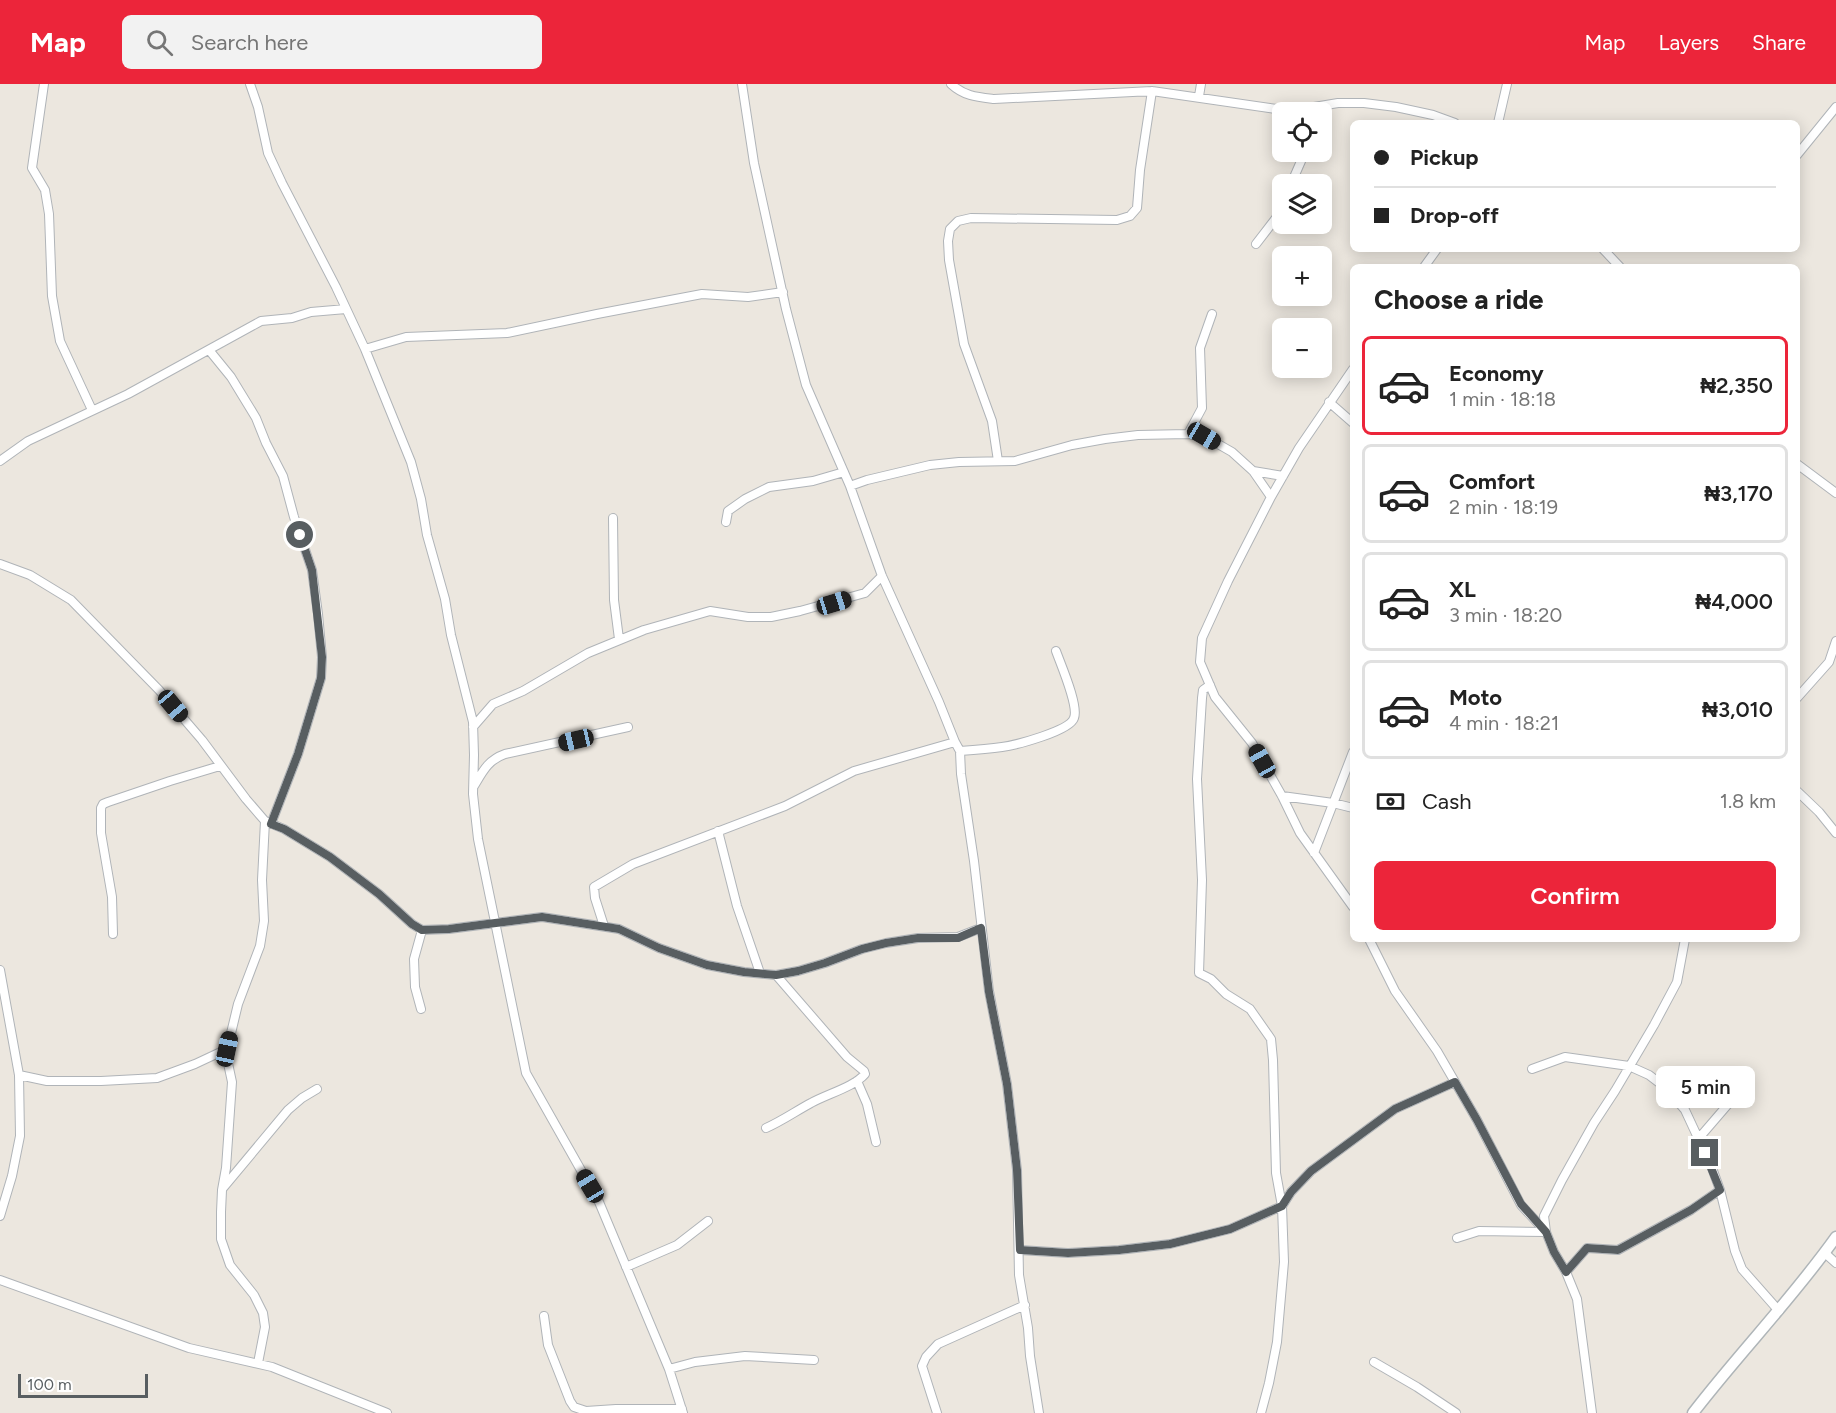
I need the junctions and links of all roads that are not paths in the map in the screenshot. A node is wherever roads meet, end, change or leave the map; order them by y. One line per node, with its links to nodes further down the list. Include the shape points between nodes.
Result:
1 (44, 84): 26 (street, via 32,168 45,190 49,214 52,296 60,341)
2 (250, 84): 20 (street, via 268,153)
3 (742, 84): 19 (street, via 754,163)
4 (951, 84): 7 (street, via 960,92 994,99)
5 (1201, 84): 8 (street)
6 (1507, 84): 13 (street)
7 (1152, 91): 8 (street); 30 (street, via 1137,208 1130,216 1116,220 971,218 958,220 951,229 950,268 962,334 992,421)
8 (1199, 96): 11 (street)
9 (1332, 104): 12 (street, via 1396,107)
10 (1836, 107): 14 (street)
11 (1272, 108)
12 (1446, 120)
13 (1499, 120)
14 (1800, 152)
15 (1272, 223): 16 (street)
16 (1256, 244)
17 (1607, 252): 18 (street)
18 (1617, 264)
19 (783, 292): 22 (street, via 748,297 702,294 507,333 406,337); 33 (street, via 806,384)
20 (346, 309): 22 (street); 23 (street, via 261,321)
21 (1212, 314): 28 (street, via 1200,348 1202,408)
22 (364, 349): 47 (street, via 411,462)
23 (209, 350): 26 (street); 58 (street, via 256,418 283,476 312,570 318,614 321,678 301,746)
24 (1350, 373): 25 (street)
25 (1329, 402): 27 (street); 34 (street)
26 (92, 410): 29 (street, via 28,441)
27 (1350, 420)
28 (1188, 434): 30 (street, via 1138,435 1072,445 1015,461); 32 (street, via 1204,436 1232,452)
29 (0, 461)
30 (998, 461): 35 (street, via 930,465)
31 (1800, 466): 36 (street)
32 (1253, 471): 34 (street); 37 (street)
33 (843, 472): 35 (street); 39 (street, via 769,487 728,511)
34 (1283, 476): 37 (street)
35 (850, 486): 41 (street)
36 (1836, 493)
37 (1271, 497): 45 (street, via 1202,638 1200,662)
38 (613, 518): 42 (street, via 614,600)
39 (726, 522)
40 (0, 564): 52 (street, via 30,574 71,600 159,690)
41 (882, 576): 42 (street, via 865,593 800,611 771,617 710,611); 49 (street)
42 (619, 639): 47 (street, via 494,704)
43 (1836, 641): 46 (street, via 1828,662)
44 (1056, 651): 50 (street, via 1075,704 1074,720 1051,733 1004,747)
45 (1210, 685): 55 (street, via 1252,743); 87 (street, via 1203,690 1197,779 1202,880 1199,973 1250,1009 1271,1039 1276,1173)
46 (1800, 695)
47 (473, 727): 53 (street)
48 (628, 727): 53 (street, via 495,758)
49 (955, 742): 50 (street); 59 (street, via 854,771 785,806)
50 (960, 751): 65 (street)
51 (1350, 760): 56 (street)
52 (220, 766): 58 (street); 67 (street, via 108,802 101,808 100,833)
53 (474, 787): 63 (street, via 478,839)
54 (1800, 794): 60 (street)
55 (1282, 796): 56 (street); 61 (street)
56 (1333, 803): 57 (street); 61 (street)
57 (1350, 807)
58 (268, 823): 66 (street, via 330,857); 74 (street, via 260,946 238,1004)
59 (717, 831): 64 (street, via 633,864 594,887); 71 (street)
60 (1836, 833)
61 (1314, 853): 62 (street)
62 (1350, 903)
63 (494, 923): 64 (street, via 542,917); 66 (street); 96 (street, via 526,1074 599,1202)
64 (604, 926): 71 (street, via 707,965)
65 (981, 928): 72 (street, via 958,938 886,943); 93 (street, via 1007,1084 1017,1170)
66 (422, 930): 73 (street, via 414,959)
67 (113, 934)
68 (1370, 942): 79 (street, via 1395,991)
69 (1684, 942): 75 (street, via 1677,982)
70 (0, 970): 77 (street)
71 (760, 973): 72 (street)
72 (776, 975): 78 (street, via 847,1057 864,1071)
73 (421, 1009)
74 (227, 1049): 77 (street, via 157,1078 47,1081); 85 (street, via 232,1082)
75 (1629, 1065): 76 (street, via 1565,1057); 83 (street, via 1666,1088 1685,1110); 90 (street, via 1544,1216)
76 (1532, 1070)
77 (19, 1075): 88 (street, via 20,1136)
78 (857, 1081): 82 (street); 84 (street)
79 (1455, 1082): 87 (street, via 1395,1109 1311,1171); 90 (street, via 1521,1204)
80 (1740, 1085): 83 (street)
81 (317, 1089): 85 (street, via 288,1110)
82 (766, 1128)
83 (1699, 1138): 86 (street)
84 (876, 1142)
85 (222, 1190): 104 (street, via 221,1239 230,1265 254,1295 265,1327)
86 (1720, 1190): 97 (street, via 1618,1250 1587,1248); 100 (street, via 1742,1269)
87 (1282, 1206): 93 (street, via 1230,1229 1170,1244 1068,1253); 110 (street, via 1284,1262 1277,1342)
88 (0, 1216)
89 (708, 1221): 96 (street, via 677,1245)
90 (1546, 1232): 92 (street, via 1479,1231); 97 (street)
91 (1836, 1237): 94 (street)
92 (1457, 1238)
93 (1020, 1250): 99 (street, via 1019,1275)
94 (1826, 1251): 95 (street); 100 (street)
95 (1836, 1263)
96 (626, 1267): 105 (street)
97 (1566, 1272): 112 (street, via 1577,1299)
98 (0, 1280): 104 (street, via 189,1348)
99 (1025, 1305): 108 (street, via 938,1344 926,1357 922,1366); 109 (street)
100 (1779, 1311): 113 (street)
101 (544, 1316): 106 (street, via 548,1345 574,1407 586,1411)
102 (814, 1360): 105 (street, via 745,1356)
103 (1374, 1362): 111 (street)
104 (258, 1363): 107 (street)
105 (669, 1369): 106 (street)
106 (682, 1411)
107 (387, 1413)
108 (937, 1413)
109 (1039, 1413)
110 (1261, 1413)
111 (1456, 1413)
112 (1592, 1413)
113 (1693, 1413)

